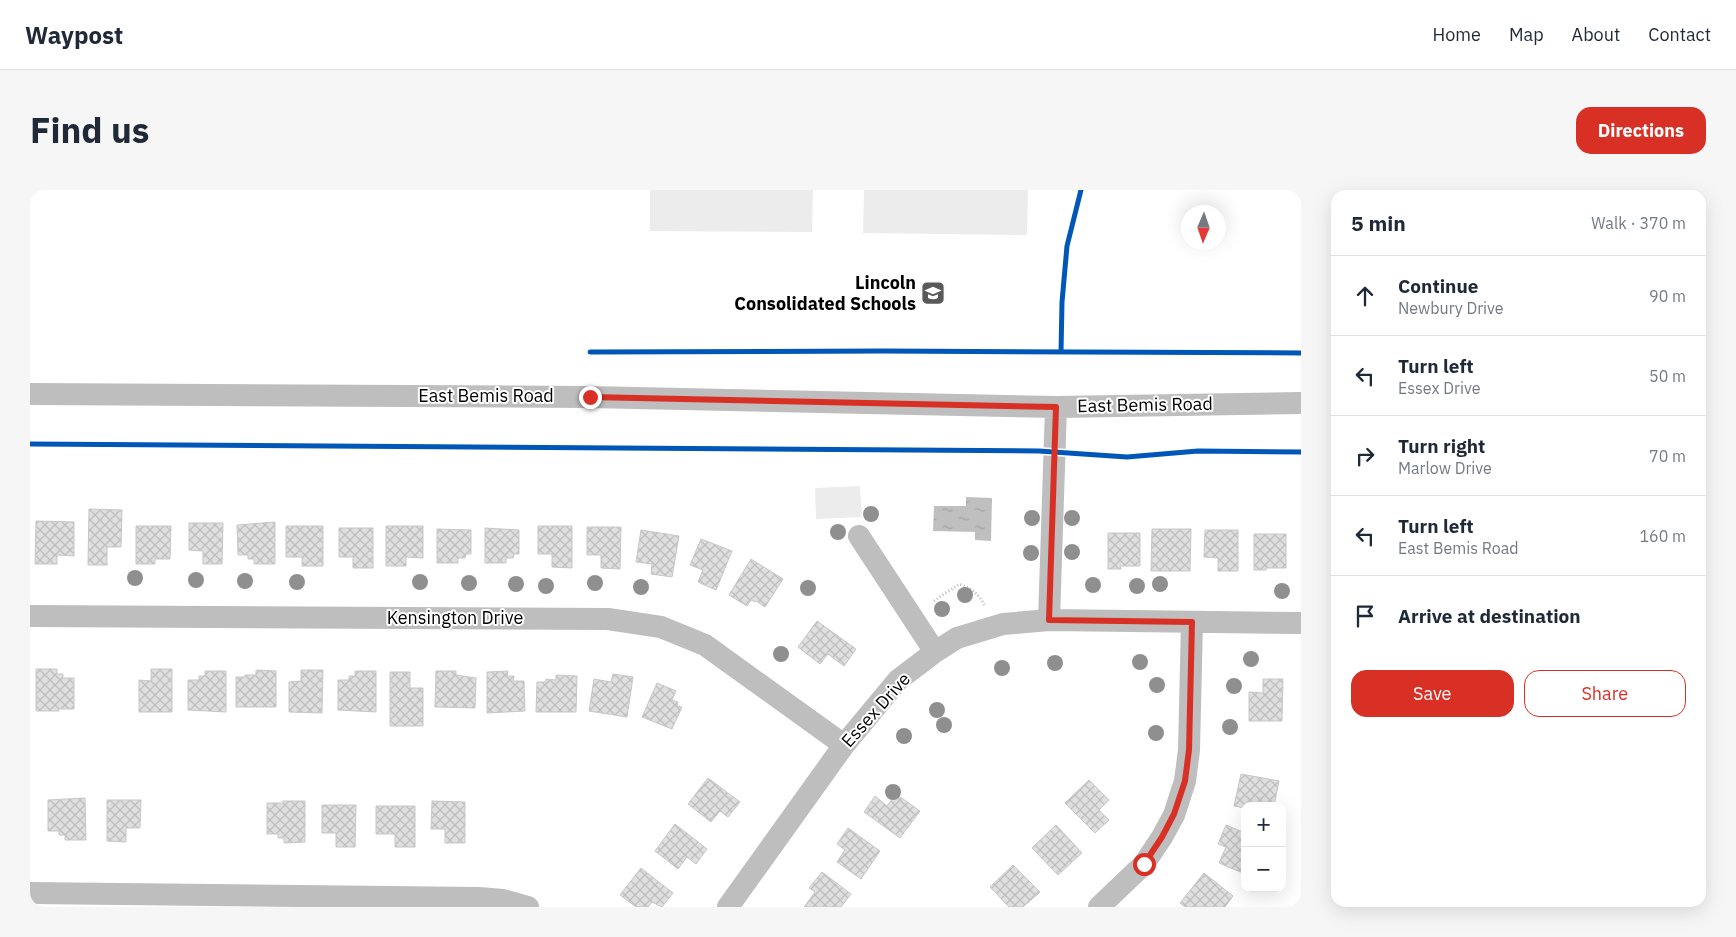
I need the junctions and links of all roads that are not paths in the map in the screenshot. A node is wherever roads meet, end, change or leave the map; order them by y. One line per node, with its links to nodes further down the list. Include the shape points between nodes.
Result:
1 (30, 394): 3 (street, East Bemis Road, via 590,397)
2 (1301, 403): 3 (street, East Bemis Road)
3 (1056, 407): 6 (street)
4 (859, 536): 9 (street)
5 (30, 616): 10 (street, Kensington Drive, via 608,619 661,627 705,645)
6 (1049, 620): 7 (street, Essex Drive); 9 (street, Essex Drive, via 1003,624 957,638)
7 (1192, 622): 8 (street, Essex Drive); 14 (street, via 1189,750 1185,781 1174,814 1144,864)
8 (1301, 623)
9 (935, 652): 10 (street, Essex Drive, via 898,680)
10 (844, 745): 13 (street, Essex Drive)
11 (30, 893): 12 (street, via 479,898)
12 (528, 907)
13 (728, 907)
14 (1100, 907)

